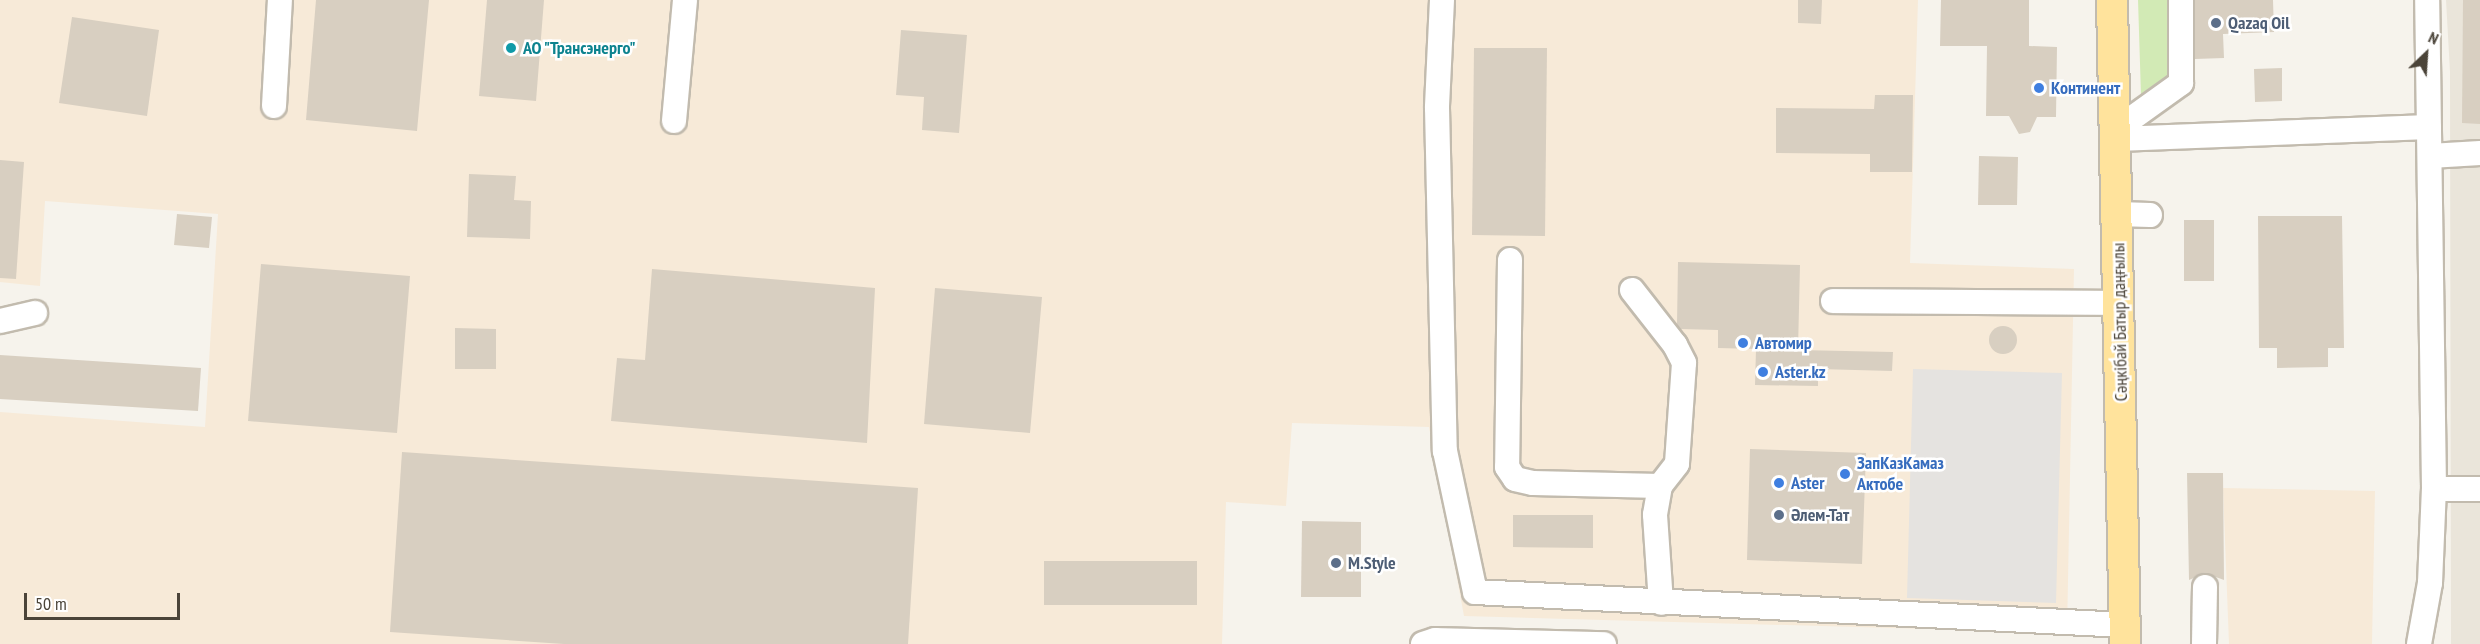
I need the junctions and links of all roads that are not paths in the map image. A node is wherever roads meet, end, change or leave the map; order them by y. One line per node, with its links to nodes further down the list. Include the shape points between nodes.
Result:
1 (280, 0): 7 (street)
2 (685, 0): 8 (street)
3 (1442, 0): 25 (street, via 1437,108 1445,451 1475,592)
4 (2112, 0): 10 (main road, Сәңкібай Батыр даңғылы)
5 (2181, 0): 10 (street, via 2181,83)
6 (2427, 0): 9 (street)
7 (274, 106)
8 (674, 121)
9 (2429, 127): 10 (street); 12 (street)
10 (2117, 134): 13 (main road, Сәңкібай Батыр даңғылы)
11 (2480, 153): 12 (street)
12 (2430, 156): 22 (street)
13 (2118, 214): 14 (street); 18 (main road, Сәңкібай Батыр даңғылы)
14 (2150, 215)
15 (1510, 260): 21 (street, via 1508,467 1515,479 1533,483)
16 (1632, 290): 21 (street, via 1675,345 1684,363 1677,464)
17 (1833, 301): 18 (street)
18 (2120, 303): 26 (main road, Сәңкібай Батыр даңғылы)
19 (35, 313): 20 (street)
20 (0, 321)
21 (1660, 486): 25 (street, via 1655,515)
22 (2434, 489): 23 (street); 30 (street, via 2430,583)
23 (2480, 489)
24 (2205, 587): 29 (street)
25 (1661, 603): 26 (street)
26 (2124, 634)
27 (1423, 644): 28 (street, via 1435,640)
28 (1604, 644)
29 (2204, 644)
30 (2419, 644)

